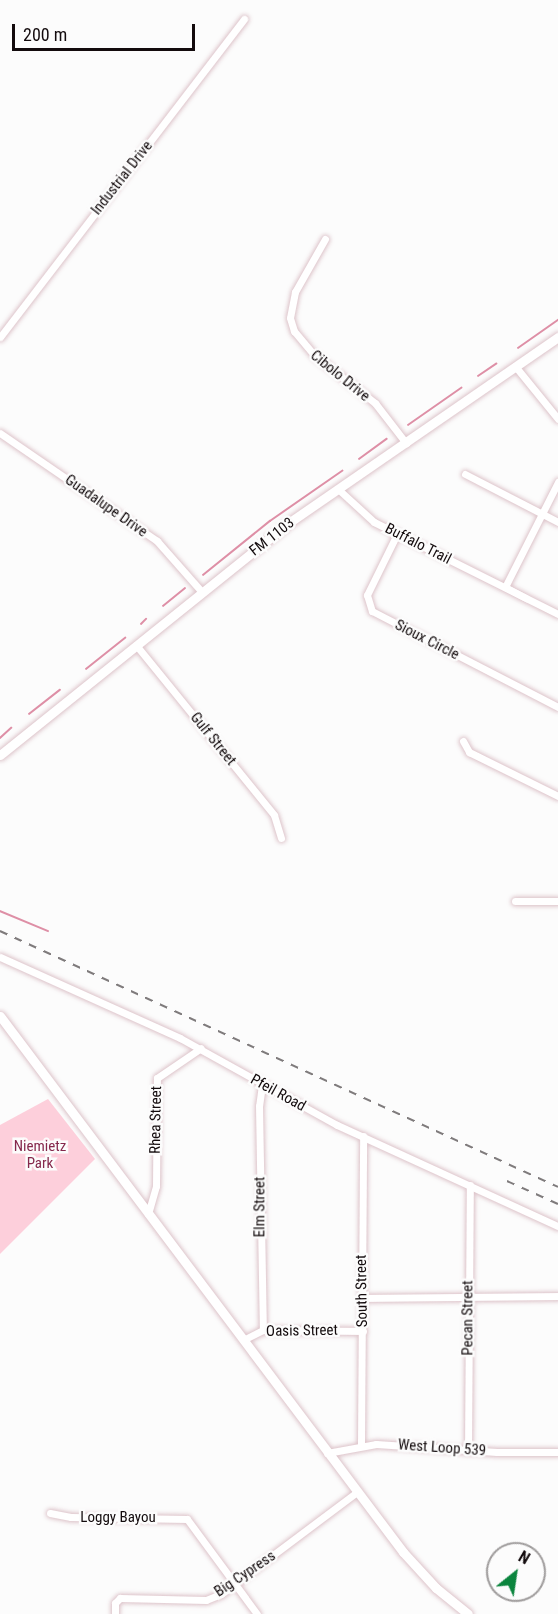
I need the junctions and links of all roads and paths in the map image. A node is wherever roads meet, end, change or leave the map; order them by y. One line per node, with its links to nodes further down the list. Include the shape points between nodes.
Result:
1 (244, 19): 3 (street, Industrial Drive)
2 (325, 239): 8 (street, Cibolo Drive, via 295,292 290,318 294,331 314,355 375,403)
3 (0, 337)
4 (558, 337): 5 (main road, FM 1103 / FM 1103)
5 (515, 366): 6 (street); 8 (main road, FM 1103 / FM 1103)
6 (558, 419)
7 (0, 433): 16 (street, Guadalupe Drive, via 157,541)
8 (406, 443): 11 (main road, FM 1103 / FM 1103)
9 (465, 474): 12 (street)
10 (558, 482): 12 (street)
11 (338, 489): 14 (street, Buffalo Trail, via 366,516); 16 (main road, FM 1103 / FM 1103)
12 (542, 514): 13 (street); 15 (street)
13 (558, 522)
14 (397, 534): 15 (street, Buffalo Trail); 19 (street, Sioux Circle, via 367,595 372,611)
15 (505, 587): 17 (street, Buffalo Trail)
16 (202, 592): 18 (main road, FM 1103 / FM 1103)
17 (558, 614)
18 (136, 645): 21 (main road, FM 1103 / FM 1103); 23 (street, Gulf Street, via 274,815)
19 (558, 706)
20 (463, 741): 22 (street, via 469,752)
21 (0, 755)
22 (558, 796)
23 (281, 838)
24 (515, 901): 25 (street)
25 (558, 901)
26 (0, 957): 28 (street, Pfeil Road)
27 (0, 1016): 32 (main road)
28 (201, 1048): 29 (street, Pfeil Road); 32 (street, Rhea Street, via 163,1072 155,1086 156,1186)
29 (262, 1085): 30 (street, Pfeil Road); 37 (street, Elm Street, via 259,1106)
30 (363, 1136): 31 (street, Pfeil Road); 36 (street, South Street)
31 (470, 1185): 33 (street, Pfeil Road); 34 (street, Pecan Street)
32 (148, 1214): 39 (main road)
33 (558, 1226)
34 (468, 1296): 35 (street); 36 (street); 41 (street, Pecan Street)
35 (558, 1296)
36 (362, 1298): 38 (street, South Street)
37 (263, 1330): 38 (street, Oasis Street); 39 (street, Oasis Street)
38 (363, 1331): 40 (street, South Street)
39 (243, 1340): 43 (main road)
40 (361, 1445): 41 (street, West Loop 539); 43 (street, West Loop 539)
41 (468, 1450): 42 (street, West Loop 539)
42 (558, 1452)
43 (327, 1453): 44 (main road)
44 (357, 1492): 46 (street, Big Cypress); 49 (main road, via 417,1569)
45 (50, 1513): 46 (street, Loggy Bayou, via 187,1520)
46 (236, 1584): 47 (street, Big Cypress, via 206,1600 120,1598 115,1603); 48 (street)
47 (115, 1614)
48 (257, 1614)
49 (468, 1614)

